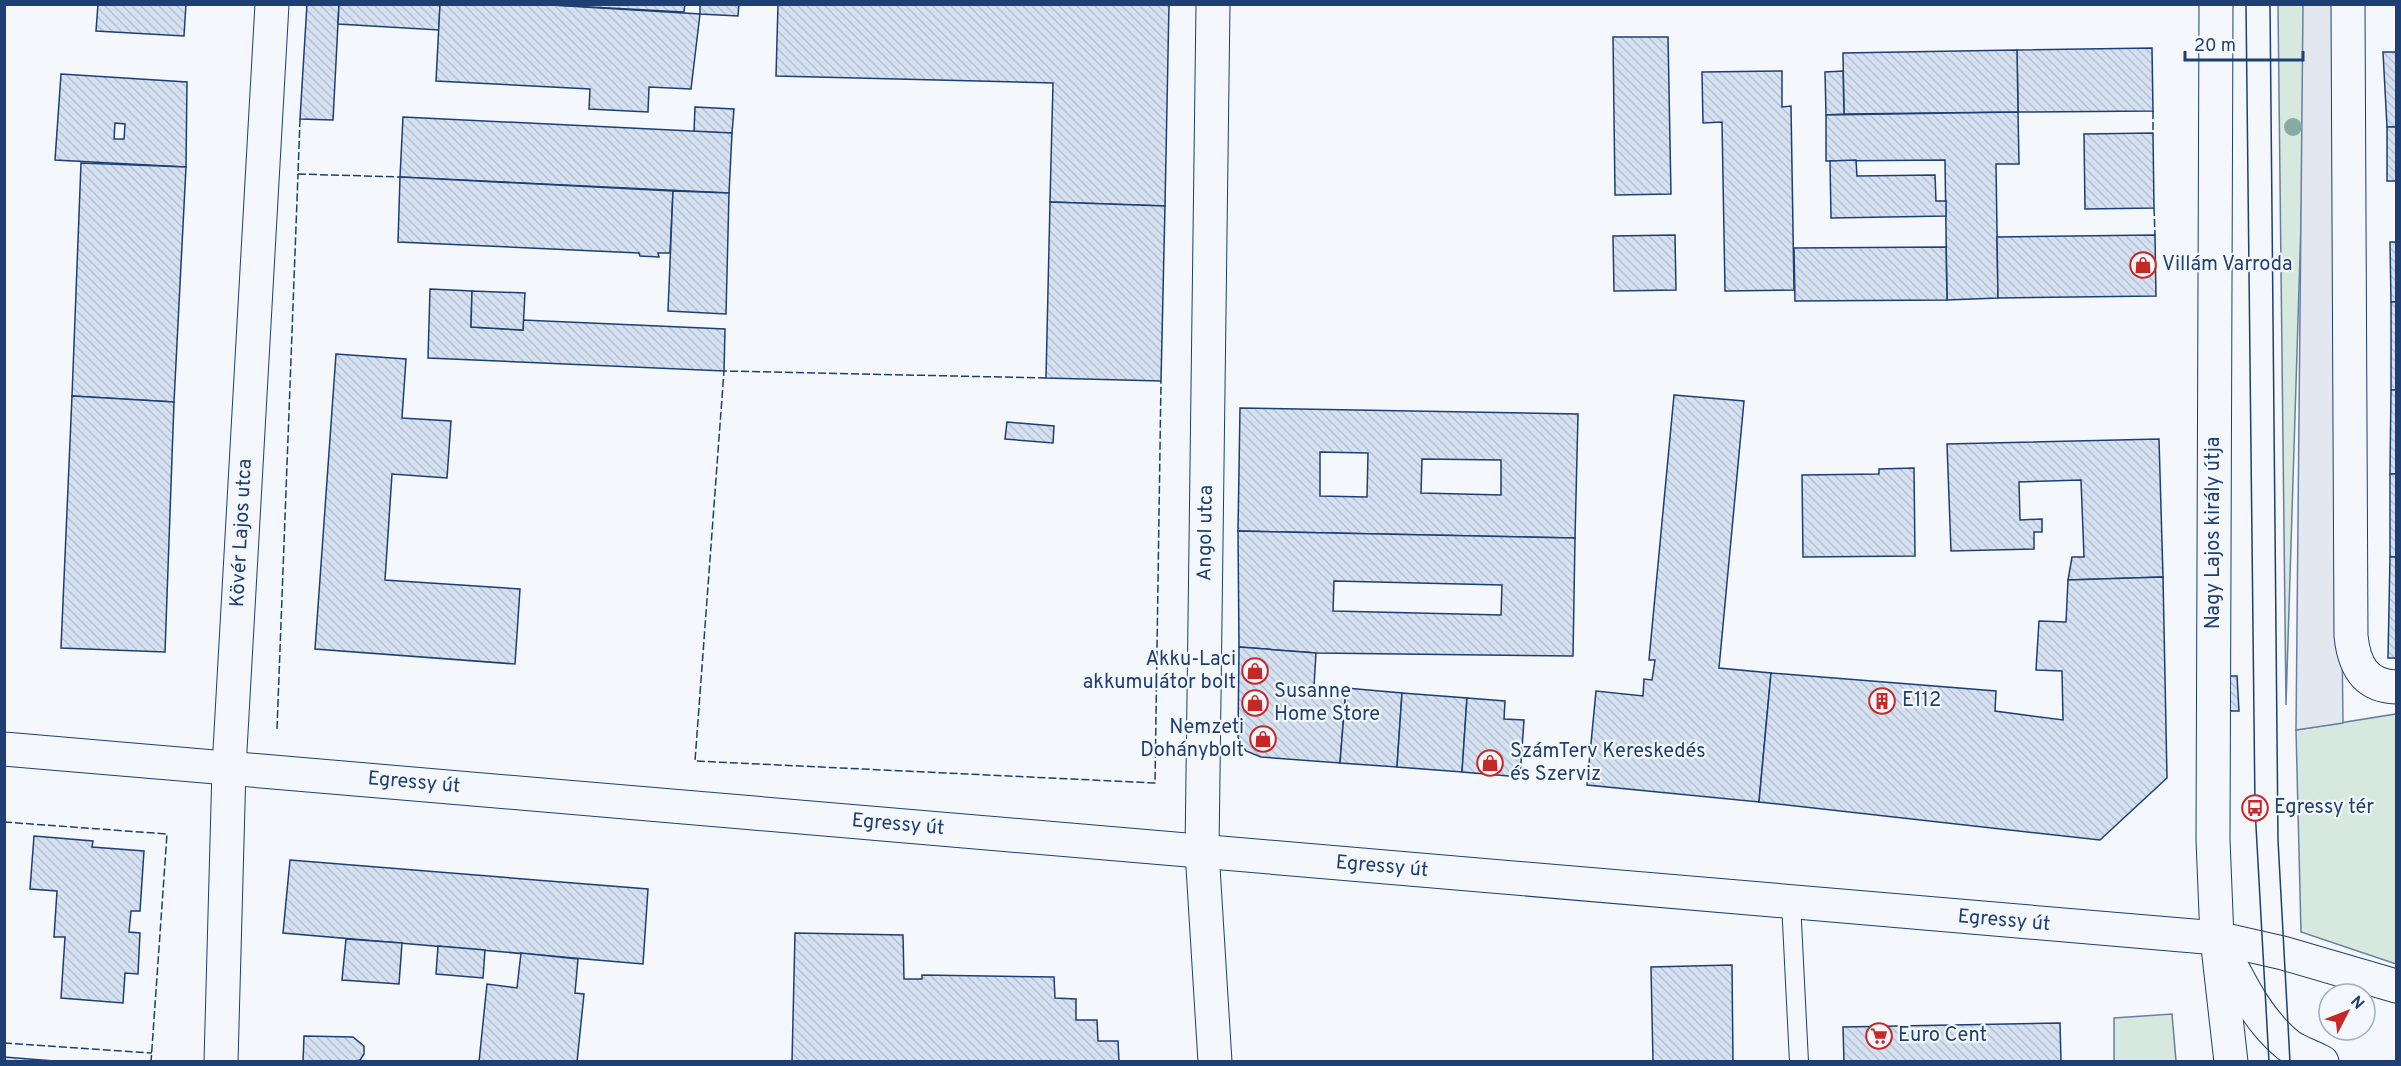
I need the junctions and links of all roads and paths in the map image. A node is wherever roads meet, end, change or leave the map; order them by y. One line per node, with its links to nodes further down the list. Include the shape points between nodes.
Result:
1 (272, 4): 7 (street, Kövér Lajos utca)
2 (1213, 4): 8 (street, Angol utca)
3 (2216, 4): 10 (street, Nagy Lajos király útja, via 2212,840)
4 (2348, 4): 5 (street, via 2351,636 2360,671 2373,682)
5 (2397, 687)
6 (4, 749): 7 (street, Egressy út)
7 (229, 768): 8 (street, Egressy út); 12 (street, Kövér Lajos utca)
8 (1202, 851): 9 (street, Egressy út); 13 (street, Angol utca)
9 (1791, 903): 10 (street, Egressy út); 14 (lane)
10 (2217, 938): 11 (street, Egressy út); 15 (street, Nagy Lajos király útja); 16 (street, via 2242,987 2265,1020 2289,1046)
11 (2397, 986)
12 (221, 1062)
13 (1215, 1062)
14 (1799, 1062)
15 (2231, 1062)
16 (2322, 1062)

